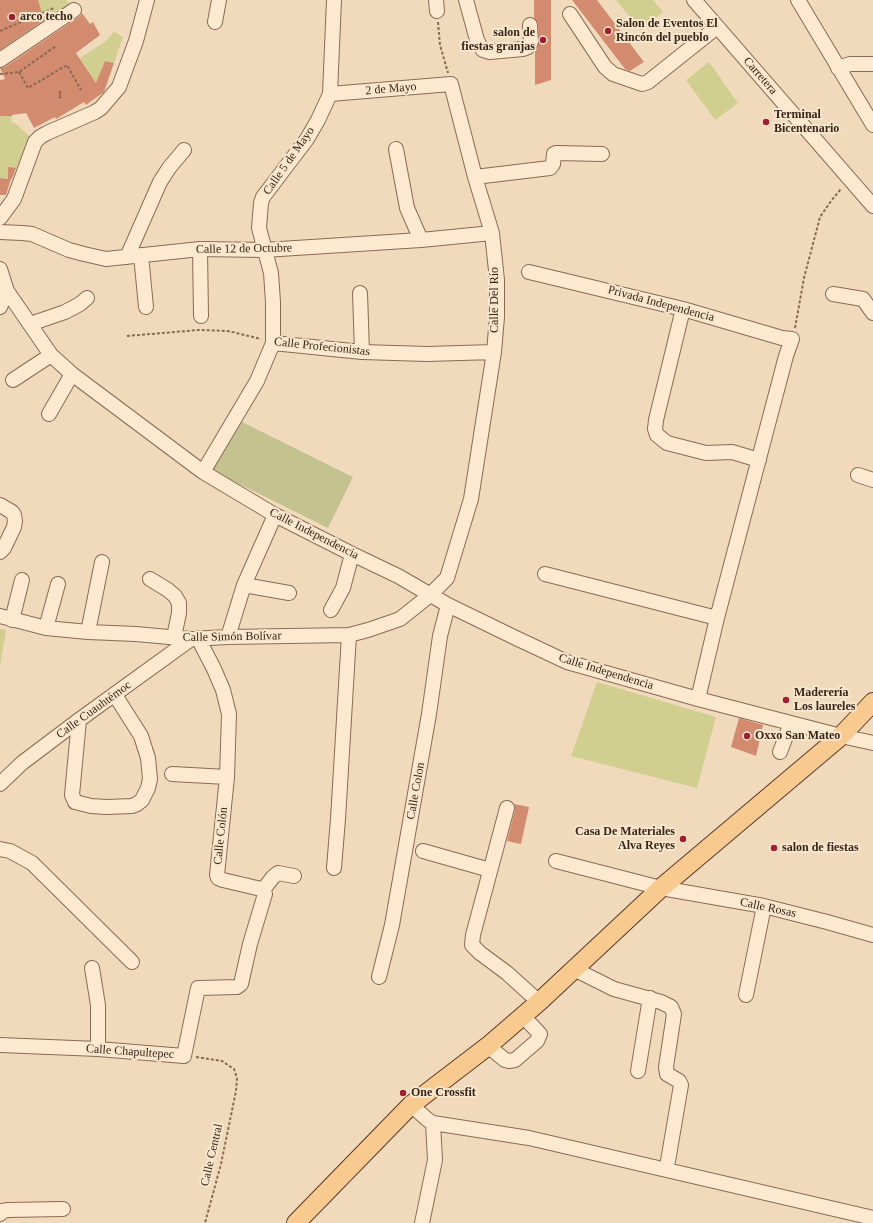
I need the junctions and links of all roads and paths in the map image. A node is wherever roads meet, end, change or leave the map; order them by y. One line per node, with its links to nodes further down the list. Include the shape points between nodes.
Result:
1 (147, 0): 31 (street, via 136,41 119,87 95,112 47,133 35,142 14,200)
2 (219, 0): 11 (street)
3 (334, 0): 23 (street, Calle 5 de Mayo)
4 (466, 0): 12 (street, via 477,40 483,50 490,52 528,47 531,42)
5 (694, 0): 13 (street, Carretera)
6 (798, 0): 18 (street)
7 (58, 6): 14 (path)
8 (437, 6): 21 (path, via 440,45)
9 (74, 10): 16 (street)
10 (570, 14): 13 (street, via 605,67 613,74 642,84 648,82)
11 (215, 22)
12 (530, 25)
13 (717, 27): 29 (street, Carretera)
14 (0, 31)
15 (56, 46): 19 (path)
16 (0, 60)
17 (873, 64): 18 (street, via 850,64)
18 (838, 68): 24 (street)
19 (19, 72): 20 (path); 22 (path, via 28,88 67,65)
20 (0, 74)
21 (451, 84): 23 (street, 2 de Mayo); 28 (street, Calle Del Río)
22 (81, 90)
23 (330, 94): 36 (street, Calle 5 de Mayo, via 308,138 263,197 259,228)
24 (873, 125)
25 (396, 149): 34 (street, via 407,208)
26 (184, 150): 37 (street, via 160,182)
27 (602, 154): 28 (street, via 556,153 550,168)
28 (475, 177): 33 (street, Calle Del Río)
29 (850, 180): 30 (street, Carretera); 51 (path, via 820,217)
30 (873, 206)
31 (0, 218)
32 (0, 232): 37 (street, Calle 12 de Octubre, via 32,234 69,250 106,259)
33 (492, 233): 34 (street, Calle 12 de Octubre); 54 (street, Calle Del Río, via 497,280)
34 (421, 240): 36 (street, Calle 12 de Octubre)
35 (200, 249): 36 (street, Calle 12 de Octubre); 37 (street, Calle 12 de Octubre); 48 (street)
36 (264, 250): 52 (street, Calle 5 de Mayo, via 271,273)
37 (134, 256): 45 (street)
38 (0, 269): 40 (street, Calle Independencia)
39 (529, 272): 46 (street, Privada Independencia)
40 (3, 289): 44 (street); 49 (street, Calle Independencia)
41 (360, 293): 53 (street)
42 (833, 294): 47 (street, via 863,299)
43 (87, 298): 49 (street, via 65,312)
44 (0, 307)
45 (146, 307)
46 (683, 309): 51 (street, Privada Independencia); 59 (street, via 656,420 657,435 667,444 706,453 732,452)
47 (873, 313)
48 (201, 316)
49 (30, 324): 55 (street, Calle Independencia)
50 (127, 336): 52 (path, Calle Profecionistas, via 199,330 228,331)
51 (792, 339): 59 (street)
52 (273, 343): 53 (street, Calle Profecionistas); 60 (street, Calle 5 de Mayo, via 257,381)
53 (362, 352): 54 (street, Calle Profecionistas)
54 (494, 352): 74 (street, Calle Del Río, via 471,499 448,578)
55 (51, 355): 56 (street, Calle Independencia); 57 (street)
56 (72, 374): 58 (street); 60 (street, Calle Independencia)
57 (13, 380)
58 (50, 414)
59 (759, 460): 78 (street)
60 (203, 472): 64 (street, Calle Independencia)
61 (858, 475): 62 (street)
62 (873, 480)
63 (0, 505): 65 (street, via 12,512 15,521)
64 (275, 515): 66 (street, Calle Independencia); 72 (street)
65 (0, 552)
66 (352, 554): 74 (street, Calle Independencia); 76 (street, via 343,588)
67 (102, 562): 80 (street)
68 (545, 574): 78 (street)
69 (150, 579): 82 (street, via 175,596 178,603 179,613)
70 (22, 580): 77 (street)
71 (58, 584): 79 (street)
72 (244, 585): 73 (street); 83 (street)
73 (289, 593)
74 (430, 594): 75 (street, Calle Independencia); 81 (street, Calle Simón Bolívar, via 400,619)
75 (448, 605): 86 (street, Calle Independencia, via 567,662); 110 (street, Calle Colon, via 440,636 430,714 392,925)
76 (331, 610)
77 (6, 618): 79 (street, Calle Simón Bolívar)
78 (717, 618): 86 (street)
79 (46, 628): 80 (street, Calle Simón Bolívar)
80 (88, 632): 82 (street, Calle Simón Bolívar)
81 (350, 635): 83 (street, Calle Simón Bolívar); 100 (street)
82 (174, 637): 84 (street, Calle Simón Bolívar)
83 (228, 637): 84 (street, Calle Simón Bolívar)
84 (195, 639): 85 (street, Calle Cuauhtémoc); 94 (street, Calle Colón, via 214,669 229,714)
85 (115, 694): 88 (street, Calle Cuauhtémoc); 88 (street, via 141,736 148,758 148,788 137,804 106,807 75,802 72,795)
86 (698, 699): 89 (street, Calle Independencia)
87 (870, 708): 90 (main road)
88 (79, 720): 95 (street, Calle Cuauhtémoc, via 22,763)
89 (791, 723): 90 (street, Calle Independencia); 92 (street)
90 (841, 736): 91 (street, Calle Independencia); 103 (main road)
91 (873, 743)
92 (780, 752)
93 (172, 774): 94 (street)
94 (227, 777): 104 (street, Calle Colón, via 217,875 222,880)
95 (0, 784)
96 (507, 808): 101 (street)
97 (0, 849): 107 (street, via 10,851 32,863)
98 (423, 851): 101 (street)
99 (556, 861): 103 (street, Calle Rosas)
100 (334, 868)
101 (490, 870): 113 (street, via 472,945)
102 (294, 876): 104 (street, via 278,873)
103 (661, 888): 105 (street, Calle Rosas); 109 (main road)
104 (263, 890): 118 (street, via 265,894 240,984 198,988)
105 (764, 906): 106 (street, Calle Rosas); 111 (street)
106 (873, 935)
107 (132, 962)
108 (92, 968): 117 (street, via 98,1005)
109 (574, 969): 112 (street, via 614,989); 113 (main road)
110 (379, 977)
111 (746, 995)
112 (650, 998): 119 (street); 123 (street, via 671,1007 674,1014 666,1068 667,1074 681,1085)
113 (539, 1002): 114 (main road)
114 (523, 1016): 116 (main road); 116 (street, via 540,1034 538,1041 515,1060 509,1061)
115 (0, 1044): 117 (street, Calle Chapultepec)
116 (488, 1046): 121 (main road)
117 (98, 1049): 118 (street, Calle Chapultepec)
118 (184, 1056): 120 (path, Calle Chapultepec, via 222,1061 230,1065 236,1072)
119 (638, 1071)
120 (236, 1091): 128 (path, Calle Central, via 221,1164)
121 (411, 1105): 122 (street); 127 (main road)
122 (433, 1123): 126 (street, via 529,1138); 129 (street, via 434,1160)
123 (668, 1161)
124 (63, 1209): 125 (street, via 8,1210)
125 (0, 1214)
126 (873, 1218)
127 (301, 1221)
128 (205, 1223)
129 (422, 1223)

